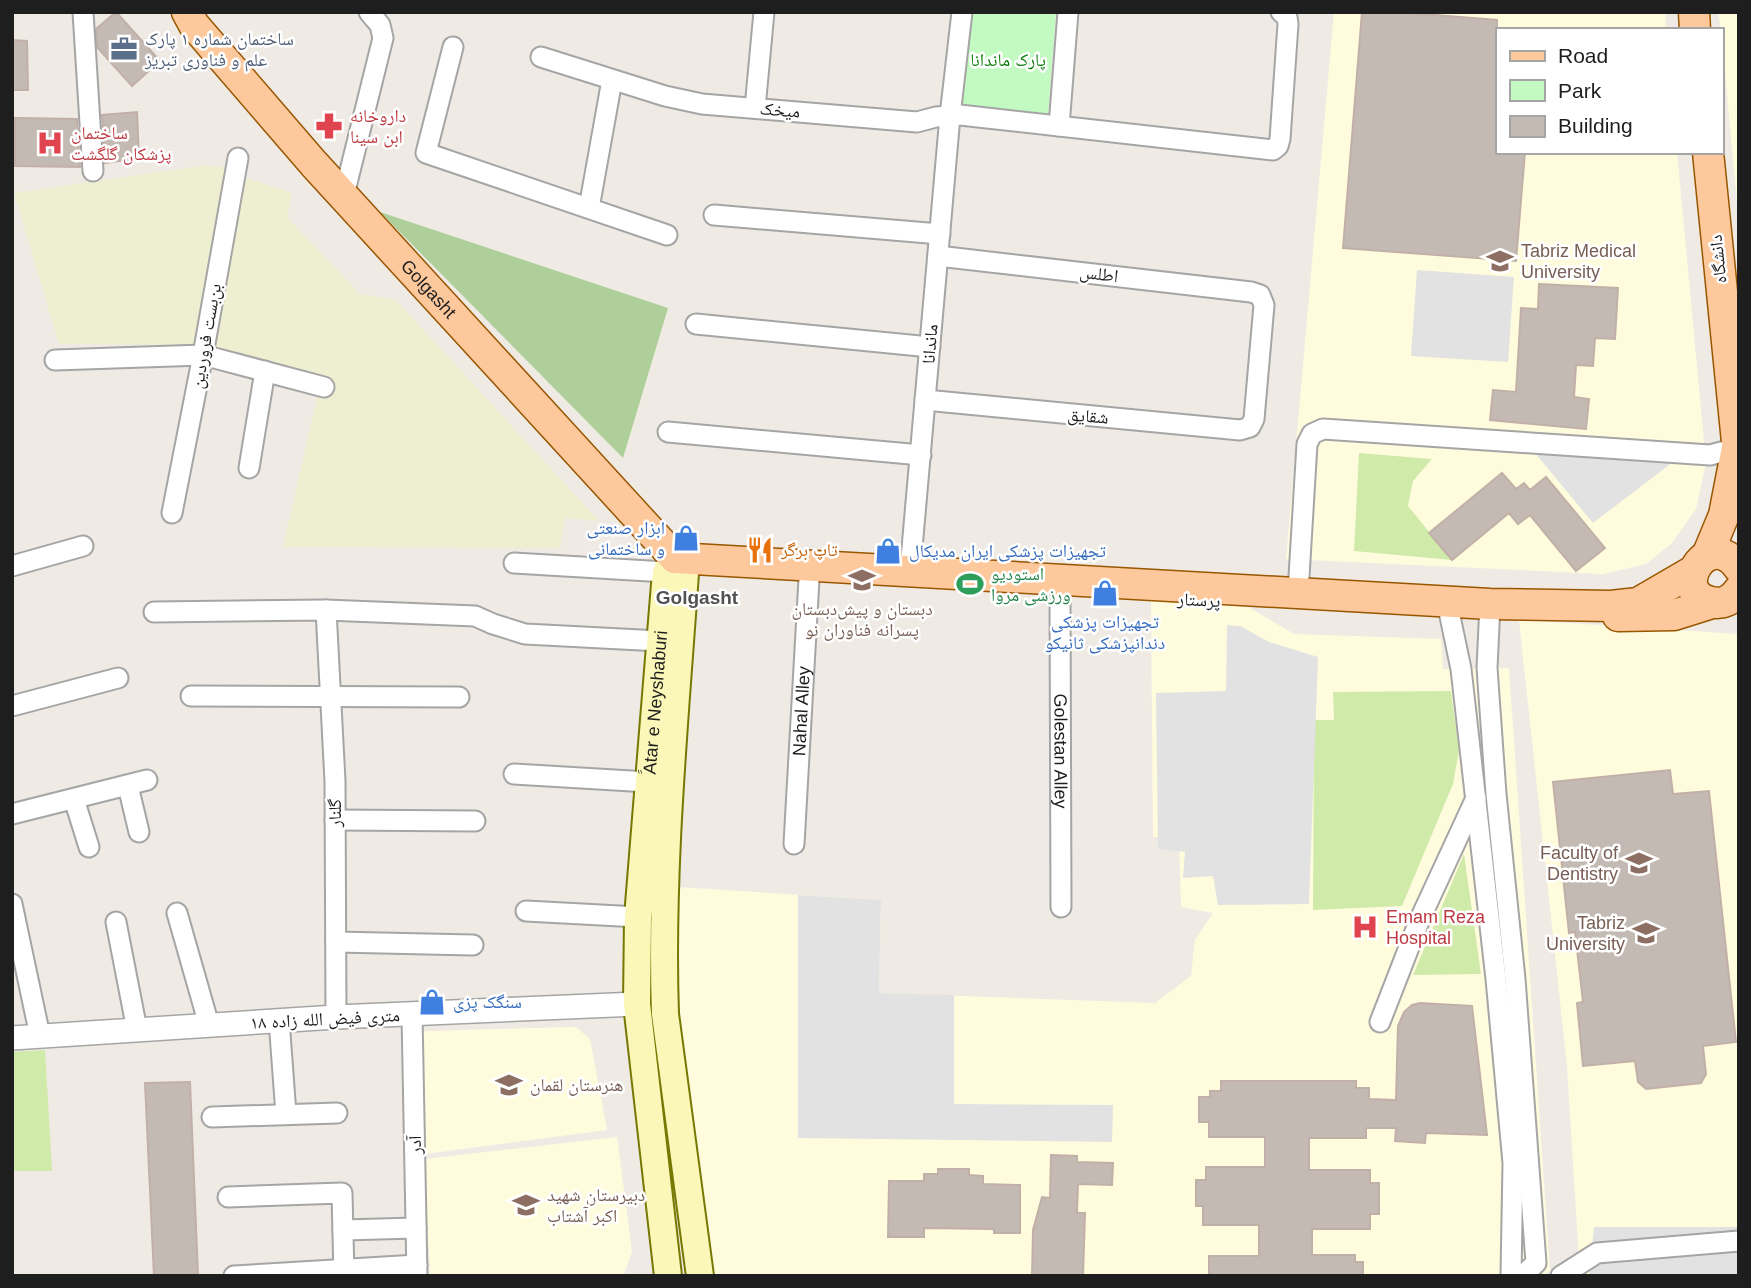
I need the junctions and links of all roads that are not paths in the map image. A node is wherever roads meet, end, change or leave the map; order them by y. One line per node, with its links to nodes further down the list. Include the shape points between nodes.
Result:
1 (83, 12): 16 (street)
2 (187, 12): 17 (main road, Golgasht)
3 (369, 12): 17 (street, via 380,25 383,38)
4 (764, 12): 11 (street)
5 (961, 12): 12 (street, ماندانا)
6 (1068, 12): 13 (street)
7 (1284, 15): 13 (street, via 1278,146 1273,150)
8 (453, 47): 18 (street, via 426,153)
9 (541, 57): 10 (street, میخک)
10 (612, 80): 11 (street, میخک, via 702,104); 18 (street)
11 (755, 108): 12 (street, میخک, via 916,122)
12 (950, 116): 13 (street); 20 (street, ماندانا)
13 (1059, 126)
14 (1707, 154): 33 (main road, دانشگاه)
15 (238, 159): 25 (street, بن‌بست فروردین)
16 (93, 171)
17 (344, 195): 40 (main road, Golgasht)
18 (589, 208): 21 (street)
19 (714, 215): 20 (street)
20 (940, 234): 22 (street, ماندانا)
21 (667, 235)
22 (938, 256): 24 (street, ماندانا); 30 (street, اطلس, via 1261,295 1264,305)
23 (696, 324): 24 (street)
24 (930, 347): 29 (street, ماندانا)
25 (204, 355): 26 (street); 27 (street); 35 (street, بن‌بست فروردین)
26 (55, 360)
27 (265, 371): 28 (street); 34 (street)
28 (324, 387)
29 (925, 400): 30 (street, شقایق, via 1240,430); 32 (street, ماندانا)
30 (1250, 427)
31 (668, 432): 32 (street)
32 (920, 455): 42 (street, ماندانا)
33 (1738, 455): 38 (main road, دانشگاه, via 1724,514); 45 (street, via 1323,429 1311,434 1307,444)
34 (249, 468)
35 (172, 513)
36 (83, 546): 39 (street)
37 (514, 563): 40 (street)
38 (1700, 564): 41 (main road, via 1721,554); 46 (main road, via 1692,581 1694,589 1705,600); 48 (main road, پرستار, via 1638,603)
39 (12, 566)
40 (675, 568): 42 (main road, پرستار); 43 (main road, پرستار); 51 (main road, ََAtar e Neyshaburi); 96 (main road, ََAtar e Neyshaburi, via 664,1014)
41 (1739, 568)
42 (910, 571): 45 (main road, پرستار)
43 (809, 579): 44 (main road, پرستار); 66 (street, Nahal Alley)
44 (1059, 593): 47 (main road, پرستار); 69 (street, Golestan Alley)
45 (1298, 593): 47 (main road, پرستار)
46 (1730, 601): 48 (main road, پرستار, via 1654,617)
47 (1448, 608): 48 (main road, پرستار); 60 (street, via 1461,669)
48 (1490, 609): 59 (street, via 1487,668)
49 (326, 610): 50 (street); 51 (street, via 475,616 525,634); 54 (street, گلنار)
50 (154, 612)
51 (660, 641): 58 (main road, ََAtar e Neyshaburi)
52 (118, 678): 56 (street)
53 (191, 696): 54 (street)
54 (330, 697): 55 (street); 63 (street, گلنار)
55 (459, 697)
56 (12, 706)
57 (514, 774): 58 (street)
58 (648, 782): 72 (main road, ََAtar e Neyshaburi)
59 (1496, 794): 60 (street); 98 (street, via 1515,979 1535,1263)
60 (1476, 796): 80 (street); 97 (street, via 1513,1163)
61 (74, 799): 62 (street); 65 (street, via 138,783); 67 (street)
62 (12, 814)
63 (335, 820): 64 (street); 74 (street, گلنار)
64 (475, 821)
65 (139, 832)
66 (794, 844)
67 (89, 847)
68 (12, 904): 83 (street)
69 (1061, 907)
70 (526, 911): 72 (street)
71 (177, 912): 81 (street)
72 (638, 917): 76 (main road, ََAtar e Neyshaburi)
73 (116, 922): 82 (street)
74 (336, 942): 75 (street); 78 (street, گلنار)
75 (473, 945)
76 (637, 1004): 77 (street, ۱۸ متری فیض الله زاده); 95 (main road, ََAtar e Neyshaburi)
77 (412, 1014): 78 (street, ۱۸ متری فیض الله زاده); 89 (street, آدر)
78 (336, 1017): 79 (street, ۱۸ متری فیض الله زاده)
79 (279, 1020): 81 (street, ۱۸ متری فیض الله زاده); 86 (street)
80 (1380, 1022)
81 (209, 1025): 82 (street, ۱۸ متری فیض الله زاده)
82 (137, 1030): 83 (street, ۱۸ متری فیض الله زاده)
83 (40, 1036): 84 (street, ۱۸ متری فیض الله زاده)
84 (12, 1038)
85 (337, 1113): 86 (street)
86 (286, 1114): 87 (street)
87 (212, 1116)
88 (228, 1197): 90 (street, via 342,1193)
89 (416, 1227): 90 (street); 92 (street, آدر)
90 (343, 1230): 93 (street)
91 (1739, 1241): 99 (street, via 1597,1253)
92 (417, 1271): 93 (street)
93 (344, 1273): 94 (street)
94 (234, 1276)
95 (668, 1276)
96 (700, 1276)
97 (1511, 1276)
98 (1522, 1276)
99 (1561, 1276)

